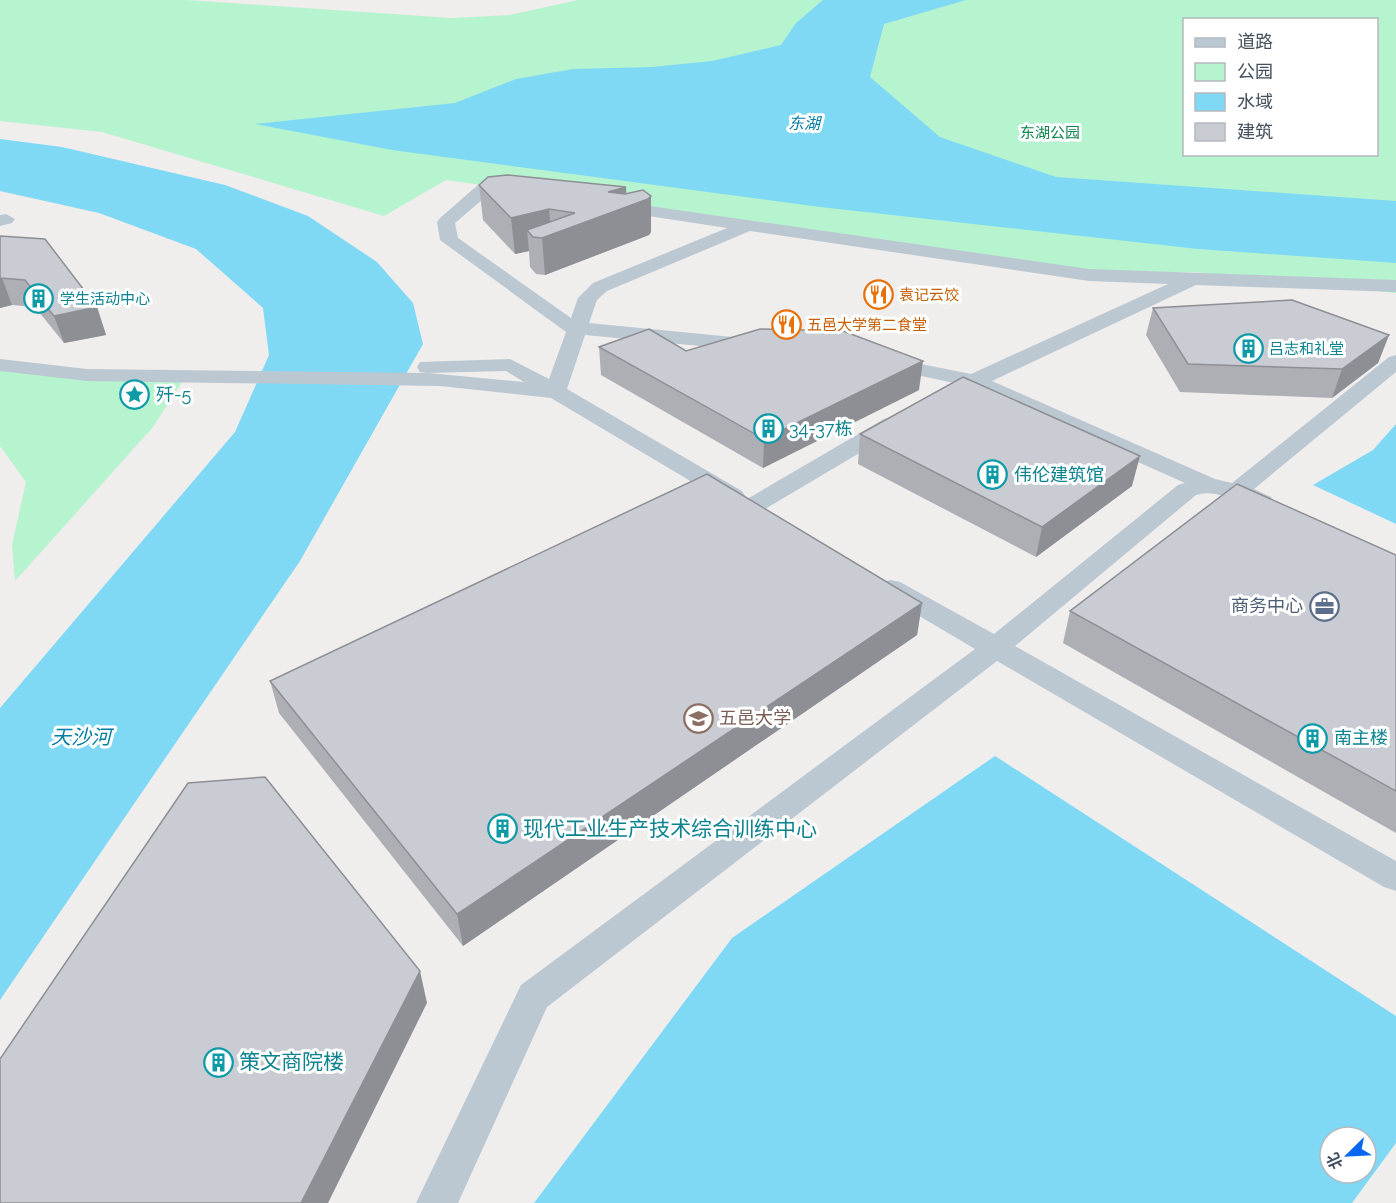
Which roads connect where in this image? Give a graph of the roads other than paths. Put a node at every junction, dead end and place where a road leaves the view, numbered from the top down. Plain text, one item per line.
1 (530, 194) edge
2 (599, 204) edge
3 (747, 225) junction
4 (1192, 280) junction
5 (1396, 286) edge
6 (578, 328) junction
7 (773, 347) edge
8 (1374, 351) edge
9 (864, 359) edge
10 (1396, 360) edge
11 (0, 365) edge
12 (974, 381) junction
13 (555, 392) junction
14 (943, 395) edge
15 (912, 412) edge
16 (1206, 484) junction
17 (1237, 491) junction
18 (750, 507) junction
19 (1290, 513) edge
20 (781, 524) edge
21 (873, 578) edge
22 (995, 648) junction
23 (1396, 877) edge
24 (437, 1203) edge

1 - 6 street
2 - 3 street
3 - 4 street
3 - 6 street
4 - 5 street
4 - 12 street
6 - 7 street
6 - 13 street
8 - 10 street
9 - 12 street
10 - 17 street
11 - 13 street
12 - 14 street
12 - 16 street
13 - 18 street
15 - 18 street
16 - 17 street
16 - 22 street
17 - 19 street
18 - 20 street
21 - 22 street
22 - 23 street
22 - 24 street

